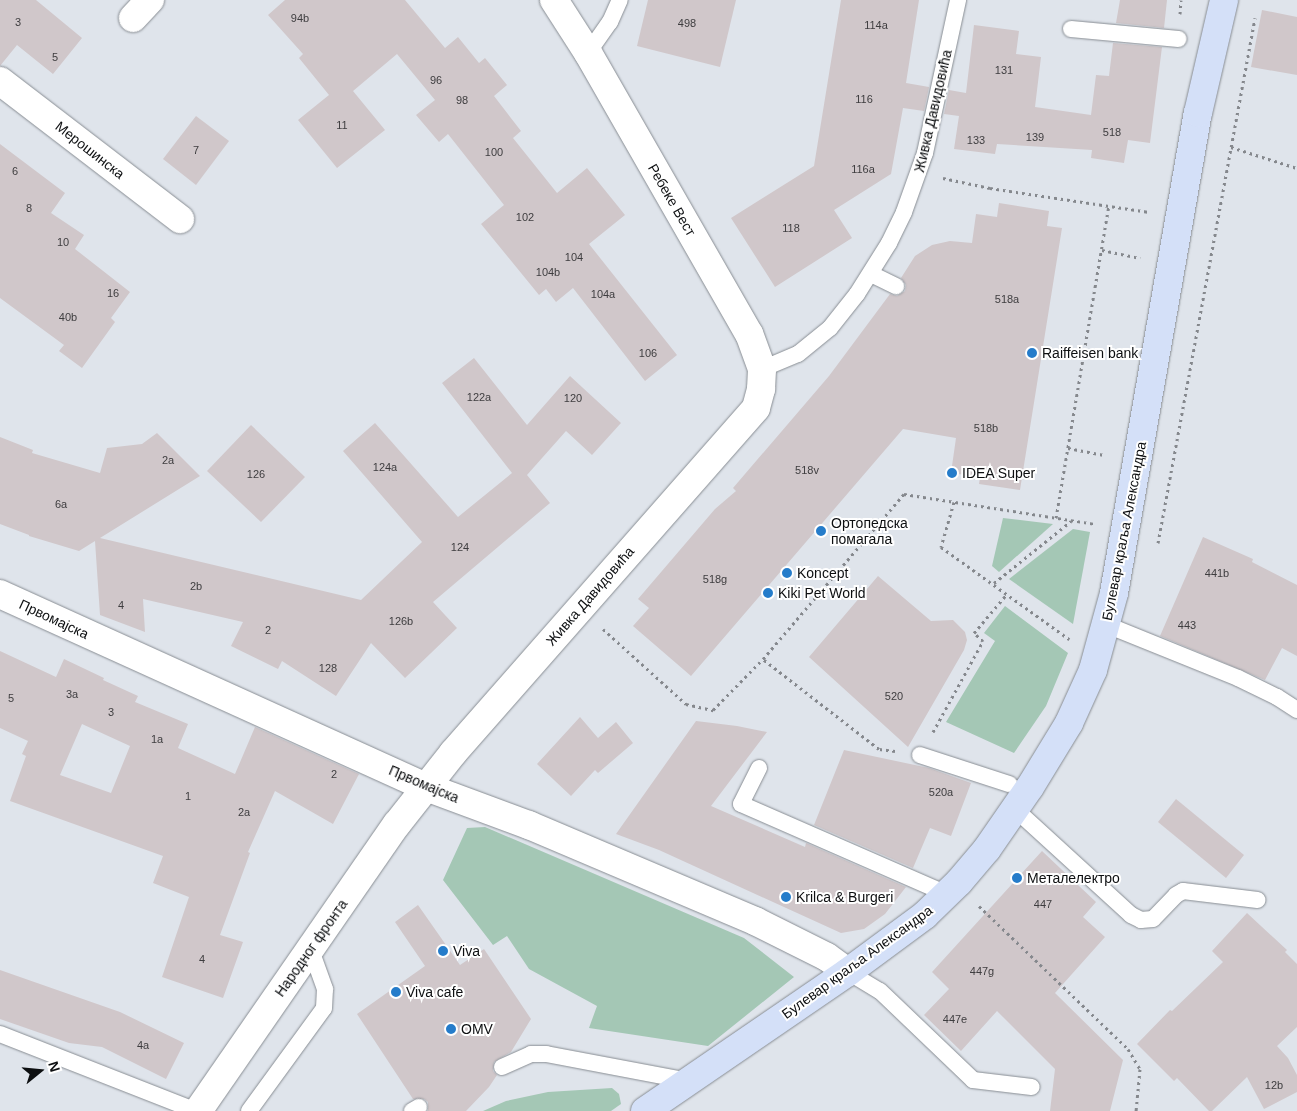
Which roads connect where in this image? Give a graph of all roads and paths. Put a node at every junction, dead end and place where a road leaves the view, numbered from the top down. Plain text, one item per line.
1 (554, 0) edge
2 (620, 0) edge
3 (958, 0) edge
4 (1181, 0) edge
5 (1205, 0) edge
6 (1224, 0) edge
7 (1257, 10) dead end
8 (1070, 29) dead end
9 (1179, 39) joint
10 (588, 53) junction
11 (0, 81) edge
12 (1198, 113) junction
13 (1231, 147) junction
14 (1297, 168) edge
15 (919, 173) junction
16 (1109, 205) junction
17 (1154, 213) dead end
18 (180, 219) dead end
19 (1102, 250) junction
20 (1146, 259) dead end
21 (871, 274) junction
22 (896, 286) dead end
23 (762, 369) junction
24 (756, 408) joint
25 (1068, 448) junction
26 (1110, 457) dead end
27 (954, 502) junction
28 (1056, 518) junction
29 (1072, 520) junction
30 (1098, 525) dead end
31 (1156, 553) dead end
32 (994, 584) junction
33 (0, 594) edge
34 (1007, 594) junction
35 (1107, 625) junction
36 (602, 628) dead end
37 (1070, 640) dead end
38 (763, 659) junction
39 (1297, 710) edge
40 (920, 755) junction
41 (759, 768) dead end
42 (426, 787) junction
43 (1012, 796) junction
44 (947, 894) junction
45 (1257, 900) dead end
46 (979, 906) dead end
47 (310, 947) junction
48 (848, 972) junction
49 (0, 1034) edge
50 (502, 1067) dead end
51 (689, 1081) junction
52 (1032, 1087) dead end
53 (197, 1111) edge
54 (249, 1111) edge
55 (645, 1111) edge
56 (1136, 1111) edge

1 - 10 street, Ребеке Вест
2 - 10 lane
3 - 15 lane, Живка Давидовића
4 - 9 path
5 - 12 main road, Булевар краља Александра
6 - 12 main road, Булевар краља Александра
7 - 13 path
8 - 9 lane
10 - 23 street, Ребеке Вест
11 - 18 street, Мерошинска
12 - 35 main road, Булевар краља Александра
13 - 14 path
13 - 31 path
15 - 16 path
15 - 21 lane, Живка Давидовића
16 - 17 path
16 - 19 path
19 - 20 path
19 - 25 path
21 - 22 lane
21 - 23 lane, Живка Давидовића
23 - 24 street, Ребеке Вест
24 - 42 street, Живка Давидовића
25 - 26 path
25 - 28 path
27 - 28 path
27 - 32 path
27 - 38 path
28 - 29 path
29 - 30 path
29 - 32 path
32 - 34 path
33 - 42 street, Првомајска
34 - 37 path
34 - 40 path
35 - 39 lane
35 - 43 main road, Булевар краља Александра
36 - 38 path
38 - 40 path
40 - 43 lane
41 - 44 lane
42 - 47 street, Народног фронта
42 - 48 street, Првомајска
43 - 44 main road, Булевар краља Александра
43 - 45 lane
44 - 48 main road, Булевар краља Александра
46 - 56 path
47 - 53 street, Народног фронта
47 - 54 lane
48 - 51 main road, Булевар краља Александра
48 - 52 lane
49 - 53 lane
50 - 51 lane
51 - 55 main road, Булевар краља Александра

